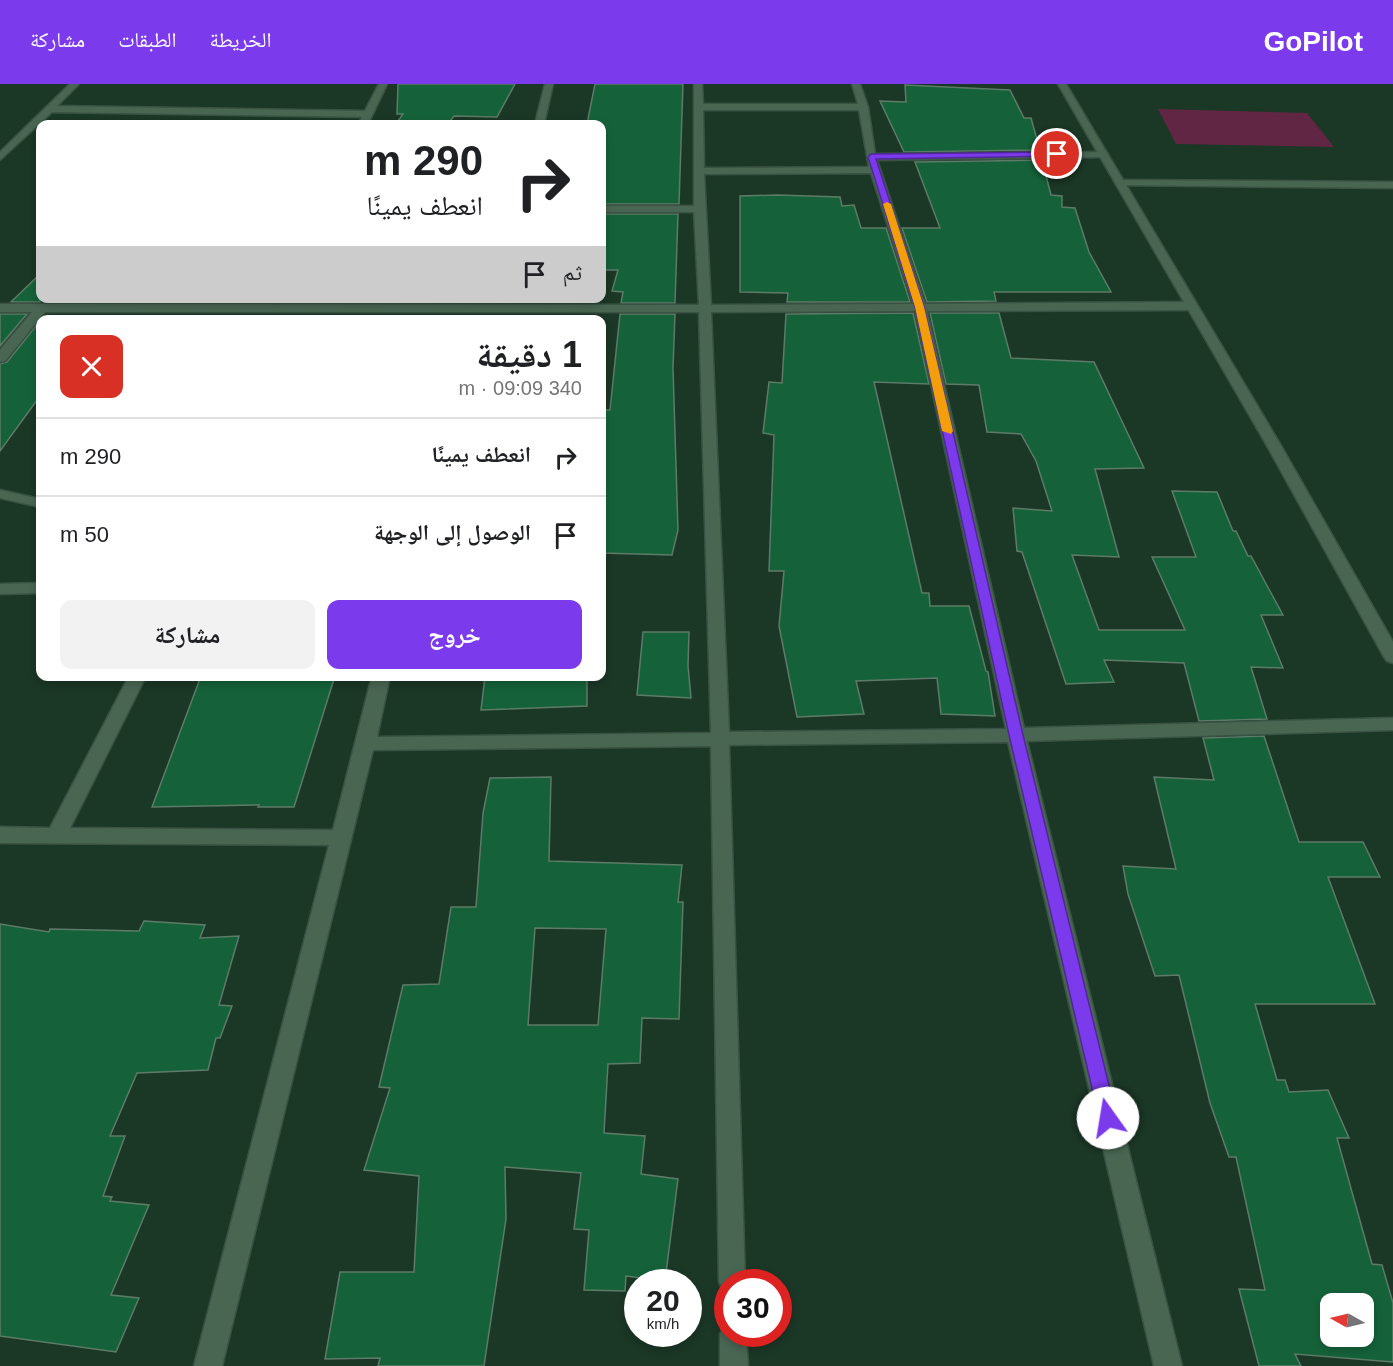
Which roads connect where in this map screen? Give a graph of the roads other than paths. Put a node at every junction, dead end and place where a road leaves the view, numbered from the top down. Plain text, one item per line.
1 (75, 84) edge
2 (383, 84) edge
3 (549, 84) edge
4 (698, 84) edge
5 (856, 84) edge
6 (1062, 84) edge
7 (698, 107) junction
8 (864, 107) junction
9 (51, 109) junction
10 (219, 112) junction
11 (368, 114) junction
12 (39, 120) edge
13 (213, 120) edge
14 (365, 120) edge
15 (541, 120) edge
16 (36, 123) edge
17 (0, 142) edge
18 (15, 142) junction
19 (1103, 154) junction
20 (0, 158) edge
21 (873, 164) junction
22 (698, 171) junction
23 (1120, 183) junction
24 (1393, 184) edge
25 (606, 208) edge
26 (699, 209) junction
27 (81, 303) edge
28 (281, 303) edge
29 (1191, 306) junction
30 (920, 307) junction
31 (0, 308) edge
32 (42, 308) junction
33 (705, 308) junction
34 (215, 314) edge
35 (36, 315) edge
36 (36, 315) edge
37 (476, 315) edge
38 (0, 358) edge
39 (0, 494) edge
40 (36, 502) edge
41 (36, 588) edge
42 (0, 589) edge
43 (1393, 657) edge
44 (135, 681) edge
45 (380, 681) edge
46 (1393, 724) edge
47 (1016, 735) junction
48 (720, 740) junction
49 (366, 744) junction
50 (0, 835) edge
51 (56, 836) junction
52 (340, 838) junction
53 (732, 1269) edge
54 (733, 1347) edge
55 (208, 1366) edge
56 (734, 1366) edge
57 (1168, 1366) edge

1 - 9 street
2 - 11 street
3 - 15 street
4 - 7 street
5 - 8 street
6 - 19 street
7 - 8 street
7 - 22 street
8 - 21 street
9 - 10 street
9 - 12 street
10 - 11 street
10 - 13 street
11 - 14 street
16 - 18 street
17 - 18 street
18 - 20 street
19 - 21 street
19 - 23 street
21 - 22 street
21 - 30 street
22 - 26 street
23 - 24 street
23 - 29 street
25 - 26 street
26 - 33 street
27 - 32 street
27 - 34 street
28 - 34 street
28 - 37 street
29 - 30 street
29 - 43 street
30 - 33 street
30 - 47 street
31 - 32 street
32 - 36 street
33 - 37 street
33 - 48 street
35 - 38 street
39 - 40 street
41 - 42 street
44 - 51 street
45 - 49 street
46 - 47 street
47 - 48 street
47 - 57 street
48 - 49 street
48 - 53 street
49 - 52 street
50 - 51 street
51 - 52 street
52 - 55 street
54 - 56 street

